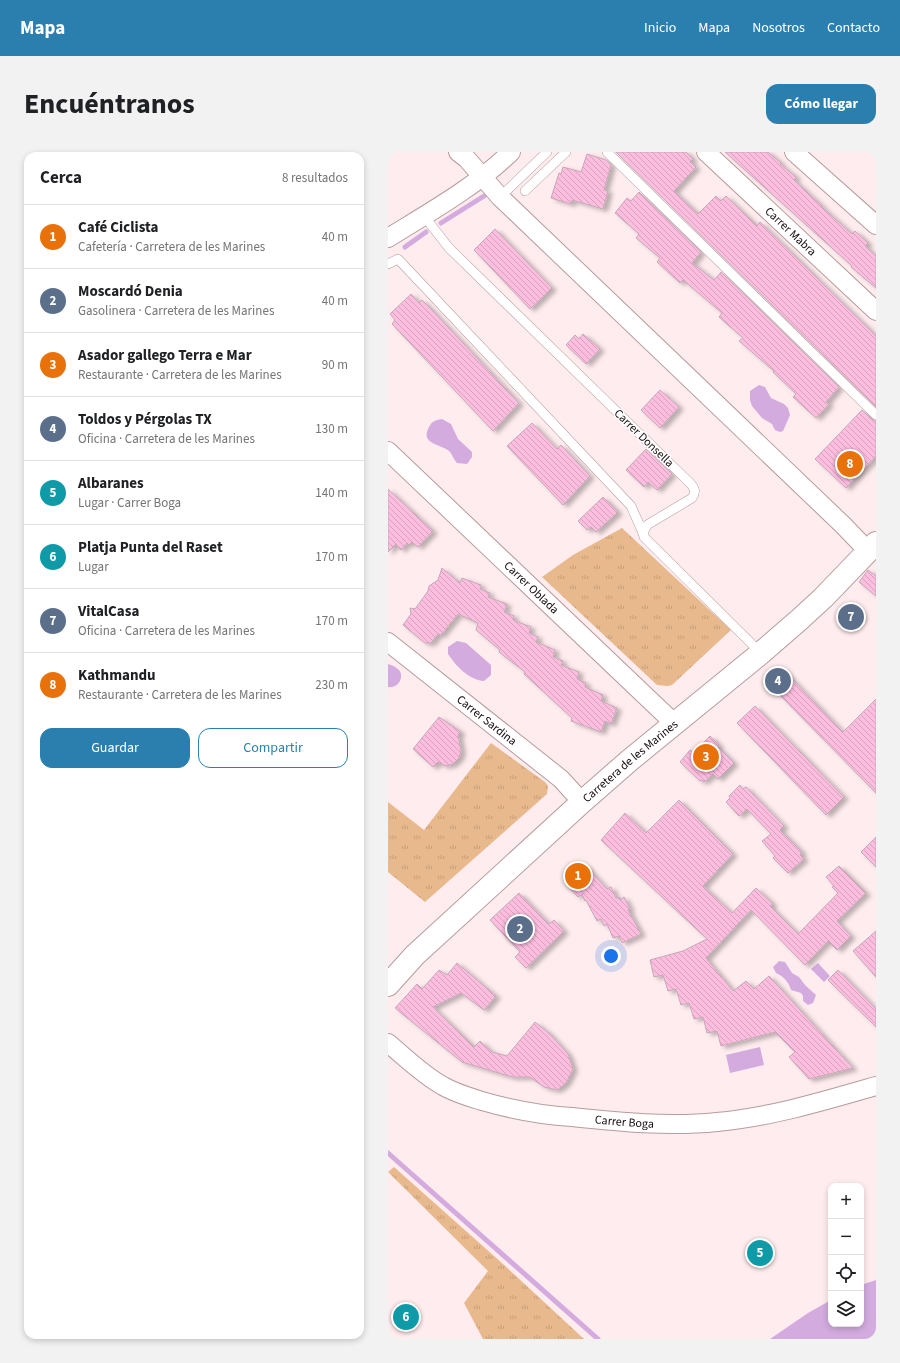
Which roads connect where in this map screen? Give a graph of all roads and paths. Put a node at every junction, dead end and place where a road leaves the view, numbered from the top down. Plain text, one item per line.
1 (458, 152) edge
2 (511, 152) edge
3 (547, 152) edge
4 (566, 152) edge
5 (607, 152) edge
6 (706, 152) edge
7 (794, 152) edge
8 (482, 176) junction
9 (525, 192) dead end
10 (500, 197) junction
11 (424, 216) junction
12 (876, 225) edge
13 (388, 238) edge
14 (388, 264) edge
15 (876, 311) edge
16 (876, 415) edge
17 (388, 451) edge
18 (643, 533) junction
19 (872, 547) edge
20 (388, 642) edge
21 (761, 653) junction
22 (675, 724) junction
23 (582, 802) junction
24 (388, 985) edge
25 (388, 1043) edge
26 (876, 1086) edge

1 - 8 street
2 - 8 street
3 - 10 lane
4 - 9 lane
5 - 16 lane
6 - 15 street, Carrer Mabra
7 - 12 street
8 - 10 street
8 - 11 street
10 - 19 street
11 - 13 street
11 - 18 lane, Carrer Donsella
14 - 18 lane
17 - 22 street, Carrer Oblada
18 - 21 lane
19 - 21 main road, Carretera de les Marines
20 - 23 street, Carrer Sardina
21 - 22 main road, Carretera de les Marines
22 - 23 main road, Carretera de les Marines
23 - 24 main road, Carretera de les Marines
25 - 26 street, Carrer Boga

